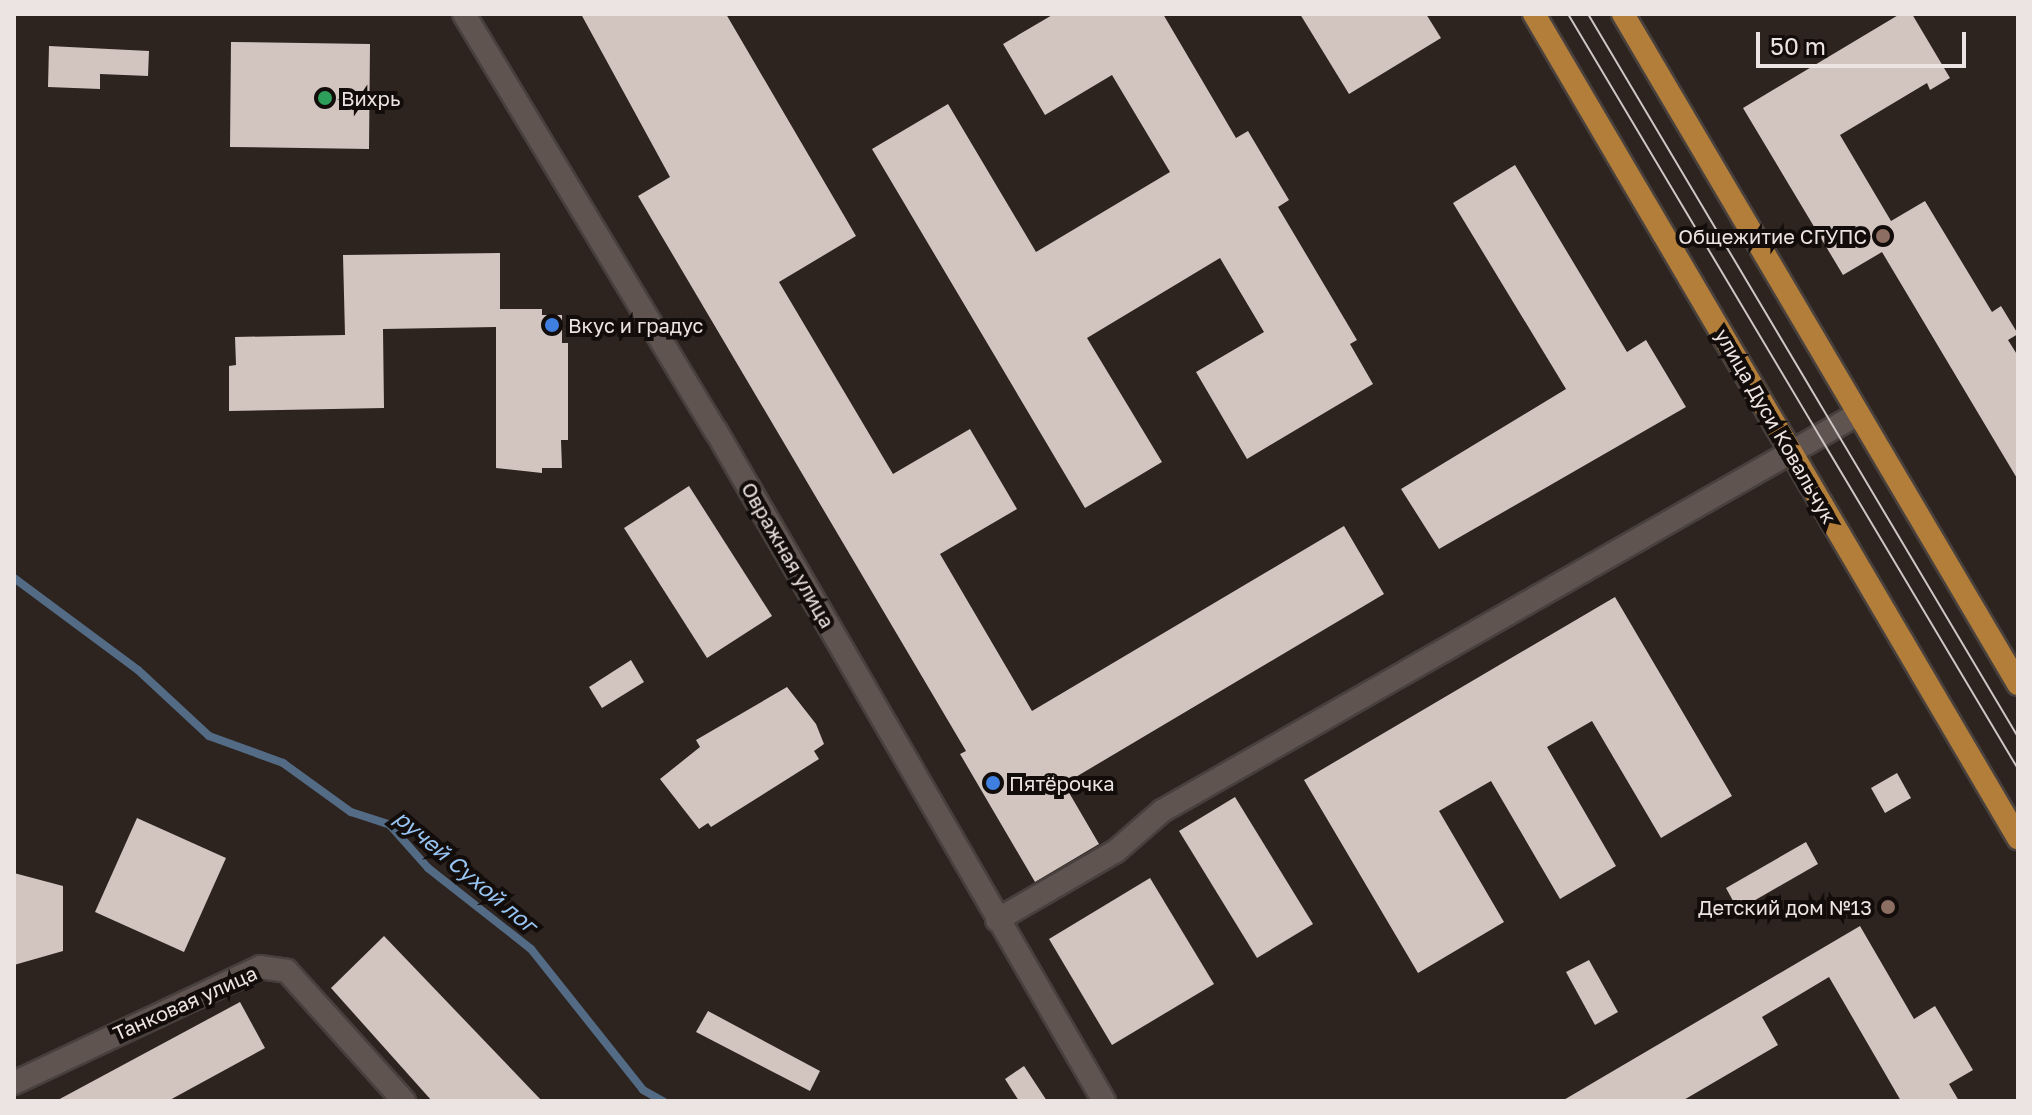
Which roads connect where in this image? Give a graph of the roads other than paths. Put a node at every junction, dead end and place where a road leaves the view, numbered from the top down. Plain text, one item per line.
1 (464, 14) edge
2 (1534, 14) edge
3 (1623, 14) edge
4 (1858, 414) junction
5 (1792, 453) junction
6 (2018, 684) edge
7 (2018, 838) edge
8 (997, 920) junction
9 (14, 1083) edge
10 (404, 1101) edge
11 (1104, 1101) edge

1 - 8 street, Овражная улица
2 - 5 main road, улица Дуси Ковальчук
3 - 4 main road
4 - 5 street
4 - 6 main road
5 - 7 main road, улица Дуси Ковальчук
5 - 8 street
8 - 11 street, Овражная улица
9 - 10 street, Танковая улица

